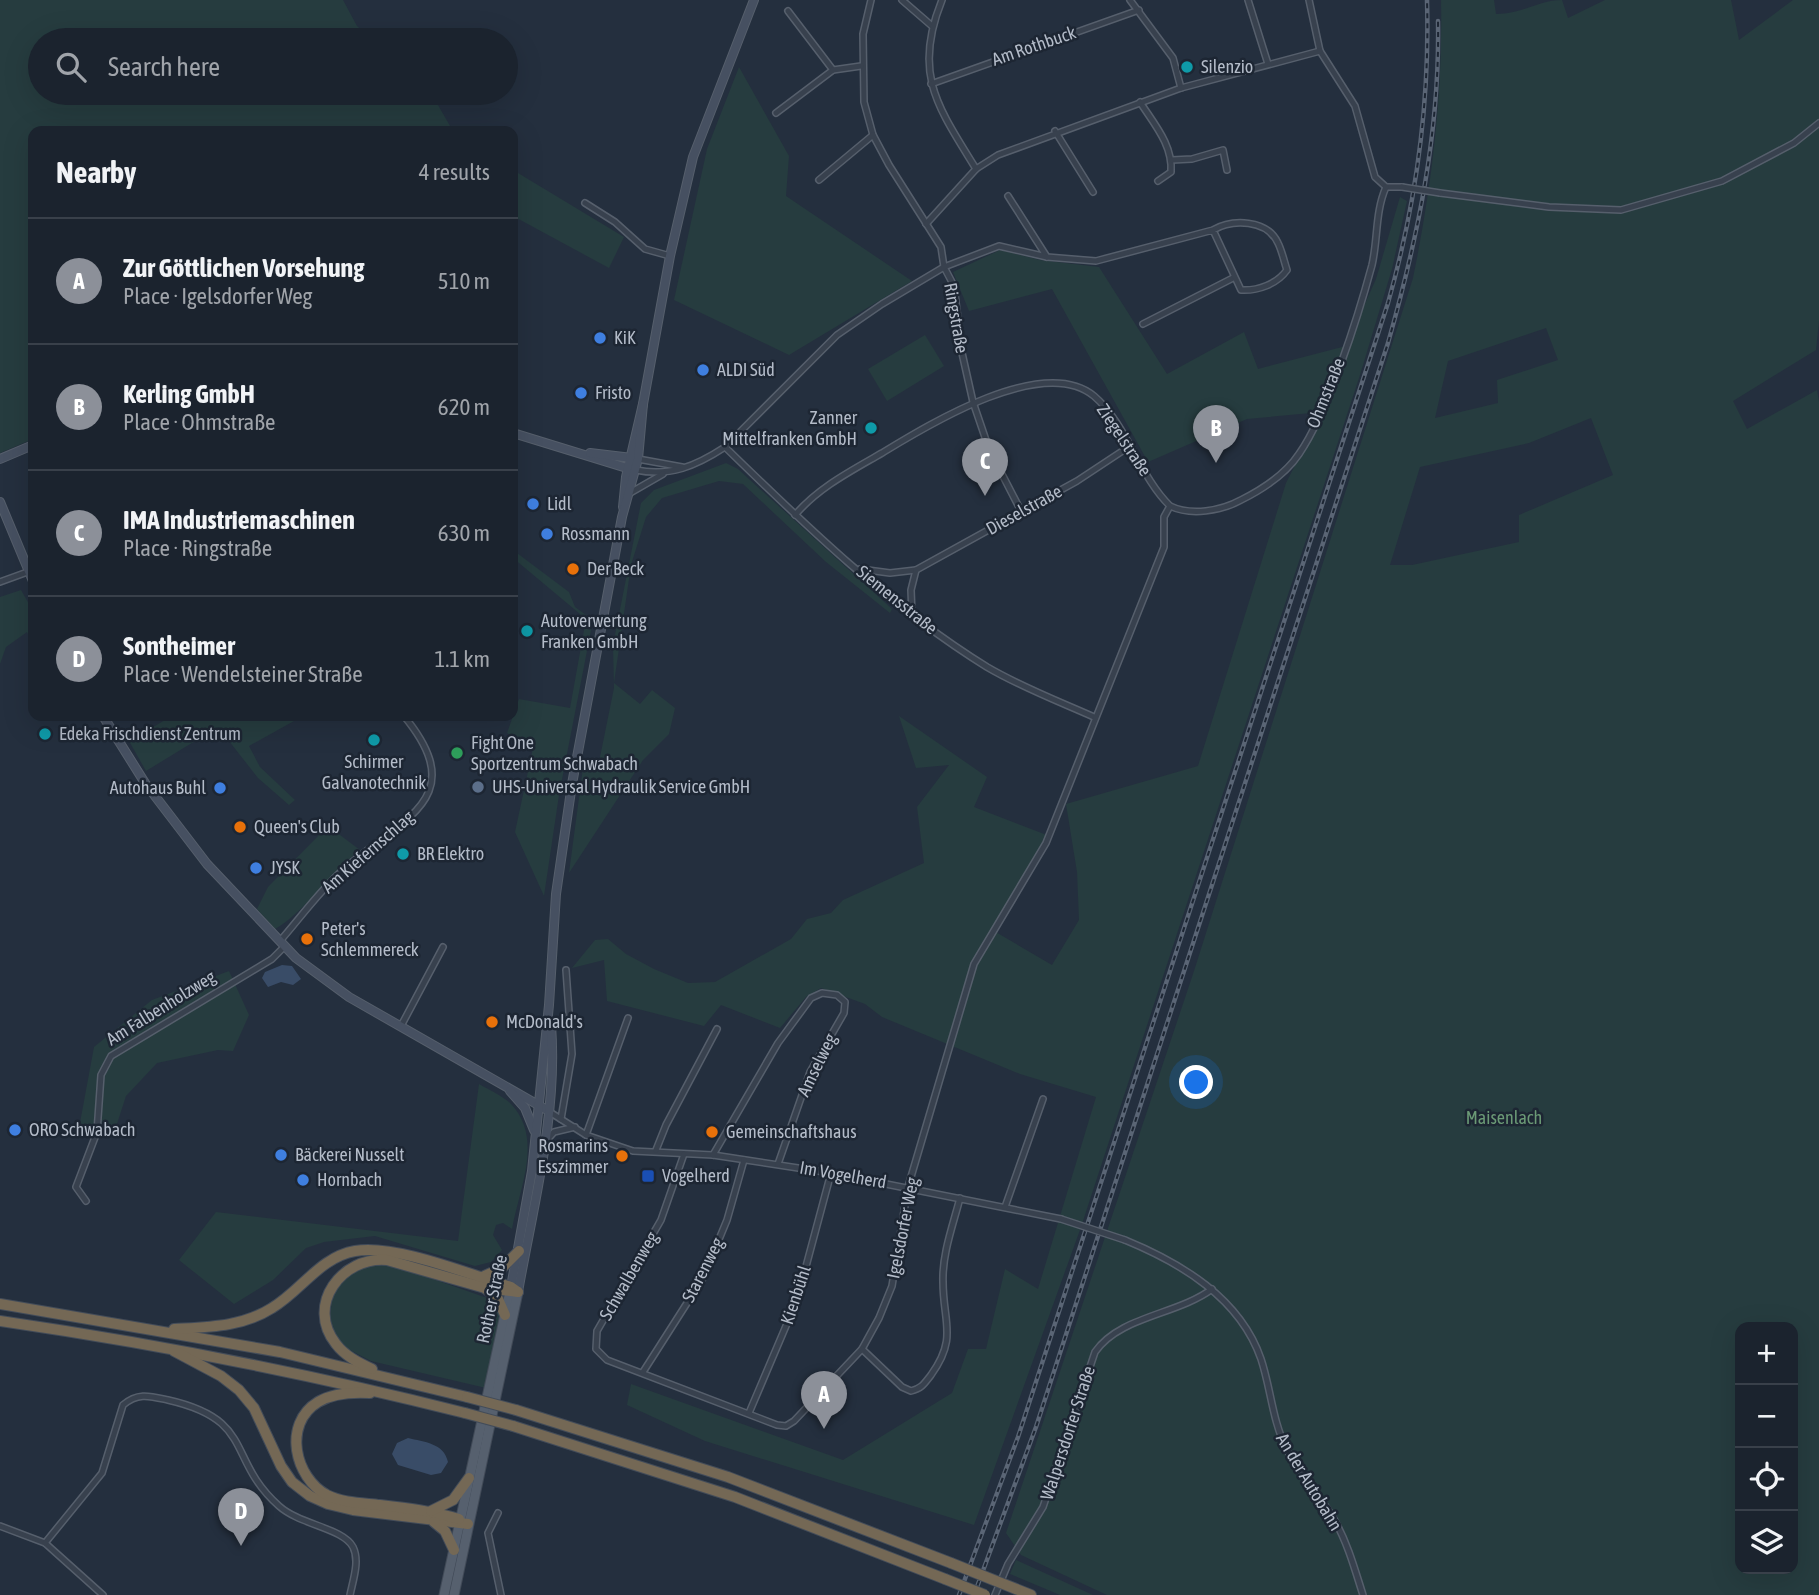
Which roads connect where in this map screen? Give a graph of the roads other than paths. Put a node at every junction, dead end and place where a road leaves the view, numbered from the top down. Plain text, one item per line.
1 (754, 0) edge
2 (871, 0) edge
3 (902, 0) edge
4 (942, 0) edge
5 (1130, 0) edge
6 (1248, 0) edge
7 (1310, 0) edge
8 (1139, 10) junction
9 (788, 11) dead end
10 (932, 26) junction
11 (1321, 51) junction
12 (1268, 64) junction
13 (861, 66) junction
14 (833, 70) junction
15 (931, 84) junction
16 (1181, 88) junction
17 (1140, 102) junction
18 (776, 113) dead end
19 (1819, 123) edge
20 (1055, 131) junction
21 (873, 135) junction
22 (1172, 160) junction
23 (976, 169) junction
24 (1227, 170) dead end
25 (819, 180) dead end
26 (1158, 181) dead end
27 (1386, 187) junction
28 (1093, 192) dead end
29 (1008, 196) dead end
30 (584, 203) dead end
31 (926, 224) junction
32 (1213, 230) junction
33 (670, 256) junction
34 (1047, 257) junction
35 (944, 267) junction
36 (1233, 278) junction
37 (1143, 324) dead end
38 (973, 402) junction
39 (518, 434) edge
40 (1130, 446) junction
41 (28, 447) edge
42 (725, 447) junction
43 (580, 453) junction
44 (0, 459) edge
45 (634, 459) junction
46 (685, 468) junction
47 (632, 469) junction
48 (663, 474) junction
49 (630, 493) junction
50 (1, 505) edge
51 (1170, 506) junction
52 (1021, 511) junction
53 (795, 515) junction
54 (622, 517) junction
55 (28, 564) edge
56 (858, 569) junction
57 (916, 570) junction
58 (28, 571) edge
59 (0, 582) edge
60 (912, 615) junction
61 (1094, 717) junction
62 (106, 721) edge
63 (410, 721) edge
64 (282, 944) junction
65 (443, 947) dead end
66 (566, 970) dead end
67 (549, 1005) junction
68 (628, 1018) dead end
69 (401, 1026) junction
70 (717, 1029) dead end
71 (498, 1081) junction
72 (1043, 1099) dead end
73 (538, 1103) junction
74 (547, 1110) junction
75 (561, 1119) junction
76 (575, 1127) junction
77 (586, 1135) junction
78 (535, 1136) junction
79 (544, 1143) junction
80 (656, 1150) junction
81 (684, 1154) junction
82 (713, 1155) junction
83 (744, 1160) junction
84 (778, 1164) junction
85 (831, 1173) junction
86 (908, 1187) junction
87 (960, 1198) junction
88 (86, 1201) dead end
89 (1005, 1207) junction
90 (519, 1251) junction
91 (479, 1278) junction
92 (485, 1288) junction
93 (1212, 1290) junction
94 (513, 1291) junction
95 (1220, 1295) joint
96 (0, 1304) edge
97 (505, 1315) junction
98 (0, 1321) edge
99 (158, 1330) junction
100 (161, 1345) junction
101 (862, 1349) junction
102 (643, 1372) junction
103 (392, 1378) junction
104 (394, 1395) junction
105 (749, 1413) junction
106 (469, 1478) junction
107 (498, 1513) dead end
108 (431, 1515) junction
109 (462, 1522) junction
110 (0, 1526) edge
111 (45, 1543) junction
112 (454, 1550) junction
113 (103, 1595) edge
114 (351, 1595) edge
115 (444, 1595) edge
116 (454, 1595) edge
117 (501, 1595) edge
118 (985, 1595) edge
119 (995, 1595) edge
120 (1031, 1595) edge
121 (1363, 1595) edge

1 - 33 main road
2 - 13 street, Ringstraße
3 - 10 street
4 - 10 street
5 - 8 street
6 - 12 street
7 - 11 street
8 - 15 street, Am Rothbuck
8 - 16 street
9 - 14 street
10 - 15 street
11 - 12 street
11 - 27 street
12 - 16 street
13 - 14 street
13 - 21 street, Ringstraße
14 - 18 street
15 - 23 street
16 - 17 street
17 - 20 street
17 - 22 street
19 - 27 street, bridge
20 - 23 street
20 - 28 street
21 - 25 street
21 - 31 street, Ringstraße
22 - 24 street
22 - 26 street
23 - 31 street
27 - 51 street, Ohmstraße
29 - 34 street
30 - 33 street
31 - 35 street, Ringstraße
32 - 34 street
32 - 36 street
32 - 36 street
33 - 45 main road
34 - 35 street
35 - 38 street, Ringstraße
35 - 42 street
36 - 37 street
38 - 40 street, Ziegelstraße
38 - 52 street, Ringstraße
38 - 53 street, Ziegelstraße
39 - 43 main road
40 - 51 street, Ziegelstraße
40 - 52 street, Dieselstraße
41 - 44 main road
42 - 46 street
42 - 53 street, Siemensstraße
43 - 45 main road
43 - 47 main road
45 - 46 street
45 - 47 main road
46 - 48 street
47 - 48 street
47 - 49 main road, Rother Straße
47 - 54 main road, Rother Straße
48 - 49 street
49 - 54 main road, Rother Straße
50 - 55 main road
51 - 61 street
52 - 57 street, Dieselstraße
53 - 56 street, Siemensstraße
54 - 67 main road, Rother Straße
56 - 57 street, Dieselstraße
56 - 60 street, Siemensstraße
57 - 60 street
58 - 59 street
60 - 61 street, Siemensstraße
61 - 86 street, Igelsdorfer Weg
62 - 64 main road
63 - 64 street, Am Kiefernschlag
64 - 69 main road
64 - 88 street, Am Falbenholzweg
65 - 69 street
66 - 75 street
67 - 73 main road, Rother Straße
67 - 74 main road, Rother Straße
68 - 77 street
69 - 71 main road
70 - 80 street
71 - 73 main road
71 - 78 main road
72 - 89 street
73 - 74 main road
73 - 78 main road, Rother Straße
74 - 75 street, Im Vogelherd
74 - 79 main road, Rother Straße
75 - 76 street, Im Vogelherd
76 - 77 street, Im Vogelherd
76 - 79 street
77 - 80 street, Im Vogelherd
78 - 90 main road, Rother Straße
79 - 94 main road, Rother Straße
80 - 81 street, Im Vogelherd
81 - 82 street, Im Vogelherd
81 - 102 street, Schwalbenweg
82 - 83 street, Im Vogelherd
82 - 84 street, Amselweg
83 - 84 street, Im Vogelherd
83 - 102 street, Starenweg
84 - 85 street, Im Vogelherd
85 - 86 street, Im Vogelherd
85 - 105 street, Kienbühl
86 - 87 street, Im Vogelherd
86 - 101 street, Igelsdorfer Weg
87 - 89 street, Im Vogelherd
87 - 101 street
89 - 93 street, Im Vogelherd, bridge
90 - 91 highway
90 - 94 main road, Rother Straße
91 - 94 highway
91 - 99 highway
92 - 94 highway
92 - 97 highway
92 - 103 highway
93 - 95 street, Im Vogelherd
93 - 119 street, Walpersdorfer Straße
94 - 97 main road, Rother Straße
94 - 109 main road, Rother Straße
95 - 121 street, An der Autobahn
96 - 99 highway
97 - 106 main road, Rother Straße
98 - 100 highway
99 - 103 highway
100 - 104 highway
100 - 108 highway
101 - 105 street, Igelsdorfer Weg
102 - 105 street, Igelsdorfer Weg
103 - 120 highway, bridge
104 - 108 highway
104 - 118 highway, bridge
106 - 108 highway
106 - 109 main road, Rother Straße
107 - 117 street
108 - 109 highway
108 - 112 highway
109 - 112 main road, Rother Straße
109 - 116 main road, Rother Straße
110 - 111 street
111 - 113 street
111 - 114 street
112 - 115 main road, Rother Straße

